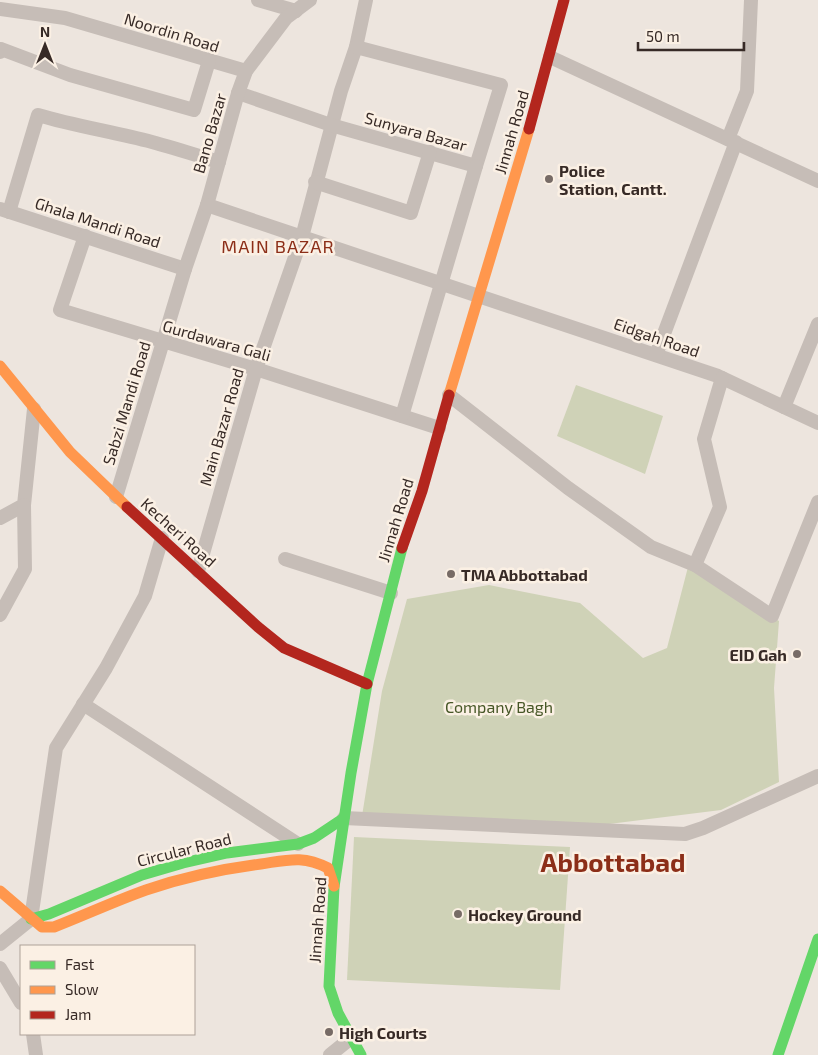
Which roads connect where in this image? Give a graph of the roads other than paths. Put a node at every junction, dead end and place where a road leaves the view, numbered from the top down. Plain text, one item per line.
1 (258, 0) edge
2 (310, 0) edge
3 (366, 0) edge
4 (564, 0) edge
5 (751, 0) edge
6 (0, 10) edge
7 (296, 11) junction
8 (356, 48) junction
9 (0, 52) edge
10 (550, 57) junction
11 (209, 61) junction
12 (246, 71) junction
13 (238, 94) junction
14 (331, 124) junction
15 (732, 141) junction
16 (430, 152) junction
17 (219, 162) junction
18 (476, 166) junction
19 (818, 181) edge
20 (316, 182) junction
21 (207, 205) junction
22 (5, 210) edge
23 (85, 236) junction
24 (302, 238) junction
25 (185, 269) junction
26 (441, 285) junction
27 (480, 296) junction
28 (818, 324) edge
29 (163, 342) junction
30 (656, 355) junction
31 (0, 366) edge
32 (256, 369) junction
33 (722, 378) junction
34 (449, 395) junction
35 (784, 407) junction
36 (34, 409) junction
37 (402, 416) junction
38 (818, 423) edge
39 (439, 428) junction
40 (116, 497) junction
41 (818, 502) edge
42 (24, 505) junction
43 (0, 518) edge
44 (162, 538) junction
45 (285, 559) dead end
46 (695, 565) junction
47 (198, 571) junction
48 (390, 593) junction
49 (0, 615) edge
50 (367, 684) junction
51 (83, 704) junction
52 (818, 776) edge
53 (344, 818) junction
54 (298, 844) junction
55 (312, 848) dead end
56 (327, 854) dead end
57 (338, 863) junction
58 (334, 887) junction
59 (0, 891) edge
60 (31, 919) junction
61 (818, 940) edge
62 (0, 944) edge
63 (0, 968) edge
64 (20, 1002) edge
65 (32, 1035) edge
66 (351, 1038) junction
67 (36, 1055) edge
68 (330, 1055) edge
69 (361, 1055) edge
70 (778, 1055) edge

1 - 7 street
2 - 7 street, Bano Bazar
3 - 8 street, Main Bazar Road
4 - 10 main road, Jinnah Road
5 - 15 street
6 - 11 street, Noordin Road
7 - 12 street, Bano Bazar
8 - 14 street, Main Bazar Road
8 - 18 street, Sunyara Bazar
9 - 11 street
10 - 15 street
10 - 27 main road, Jinnah Road
11 - 12 street, Noordin Road
12 - 13 street, Bano Bazar
13 - 14 street, Sunyara Bazar
13 - 17 street, Bano Bazar
14 - 16 street, Sunyara Bazar
14 - 20 street, Main Bazar Road
15 - 19 street
15 - 30 street
16 - 18 street, Sunyara Bazar
16 - 20 street
17 - 21 street, Bano Bazar
17 - 22 street
18 - 26 street
20 - 24 street, Main Bazar Road
21 - 24 street
21 - 25 street, Sabzi Mandi Road
22 - 23 street, Ghala Mandi Road
23 - 25 street, Ghala Mandi Road
23 - 29 street, Gurdawara Gali
24 - 26 street
24 - 32 street, Main Bazar Road
25 - 29 street, Sabzi Mandi Road
26 - 27 street
26 - 37 street
27 - 30 street, Eidgah Road
27 - 34 main road, Jinnah Road
28 - 35 street
29 - 32 street, Gurdawara Gali
29 - 40 street, Sabzi Mandi Road
30 - 33 street, Eidgah Road
31 - 36 main road, Kecheri Road
32 - 37 street, Gurdawara Gali
32 - 47 street, Main Bazar Road
33 - 35 street, Eidgah Road
33 - 46 street
34 - 39 main road, Jinnah Road
34 - 46 street
35 - 38 street, Eidgah Road
36 - 40 main road, Kecheri Road
36 - 42 street
37 - 39 street, Gurdawara Gali
39 - 48 main road, Jinnah Road
40 - 44 main road, Kecheri Road
41 - 46 street
42 - 43 street
42 - 49 street
44 - 47 main road, Kecheri Road
44 - 51 street
45 - 48 street
47 - 50 main road, Kecheri Road
48 - 50 main road, Jinnah Road
50 - 53 main road, Jinnah Road
51 - 54 street
51 - 60 street
52 - 53 street
53 - 54 main road, Circular Road
53 - 57 main road, Jinnah Road
54 - 55 main road
54 - 60 main road, Circular Road
56 - 57 main road
57 - 58 main road, Jinnah Road
58 - 60 main road, Circular Road
58 - 66 main road, Jinnah Road
59 - 60 main road, Circular Road
60 - 62 street
61 - 70 main road
63 - 64 street
65 - 67 street
66 - 68 street
66 - 69 main road, Jinnah Road

